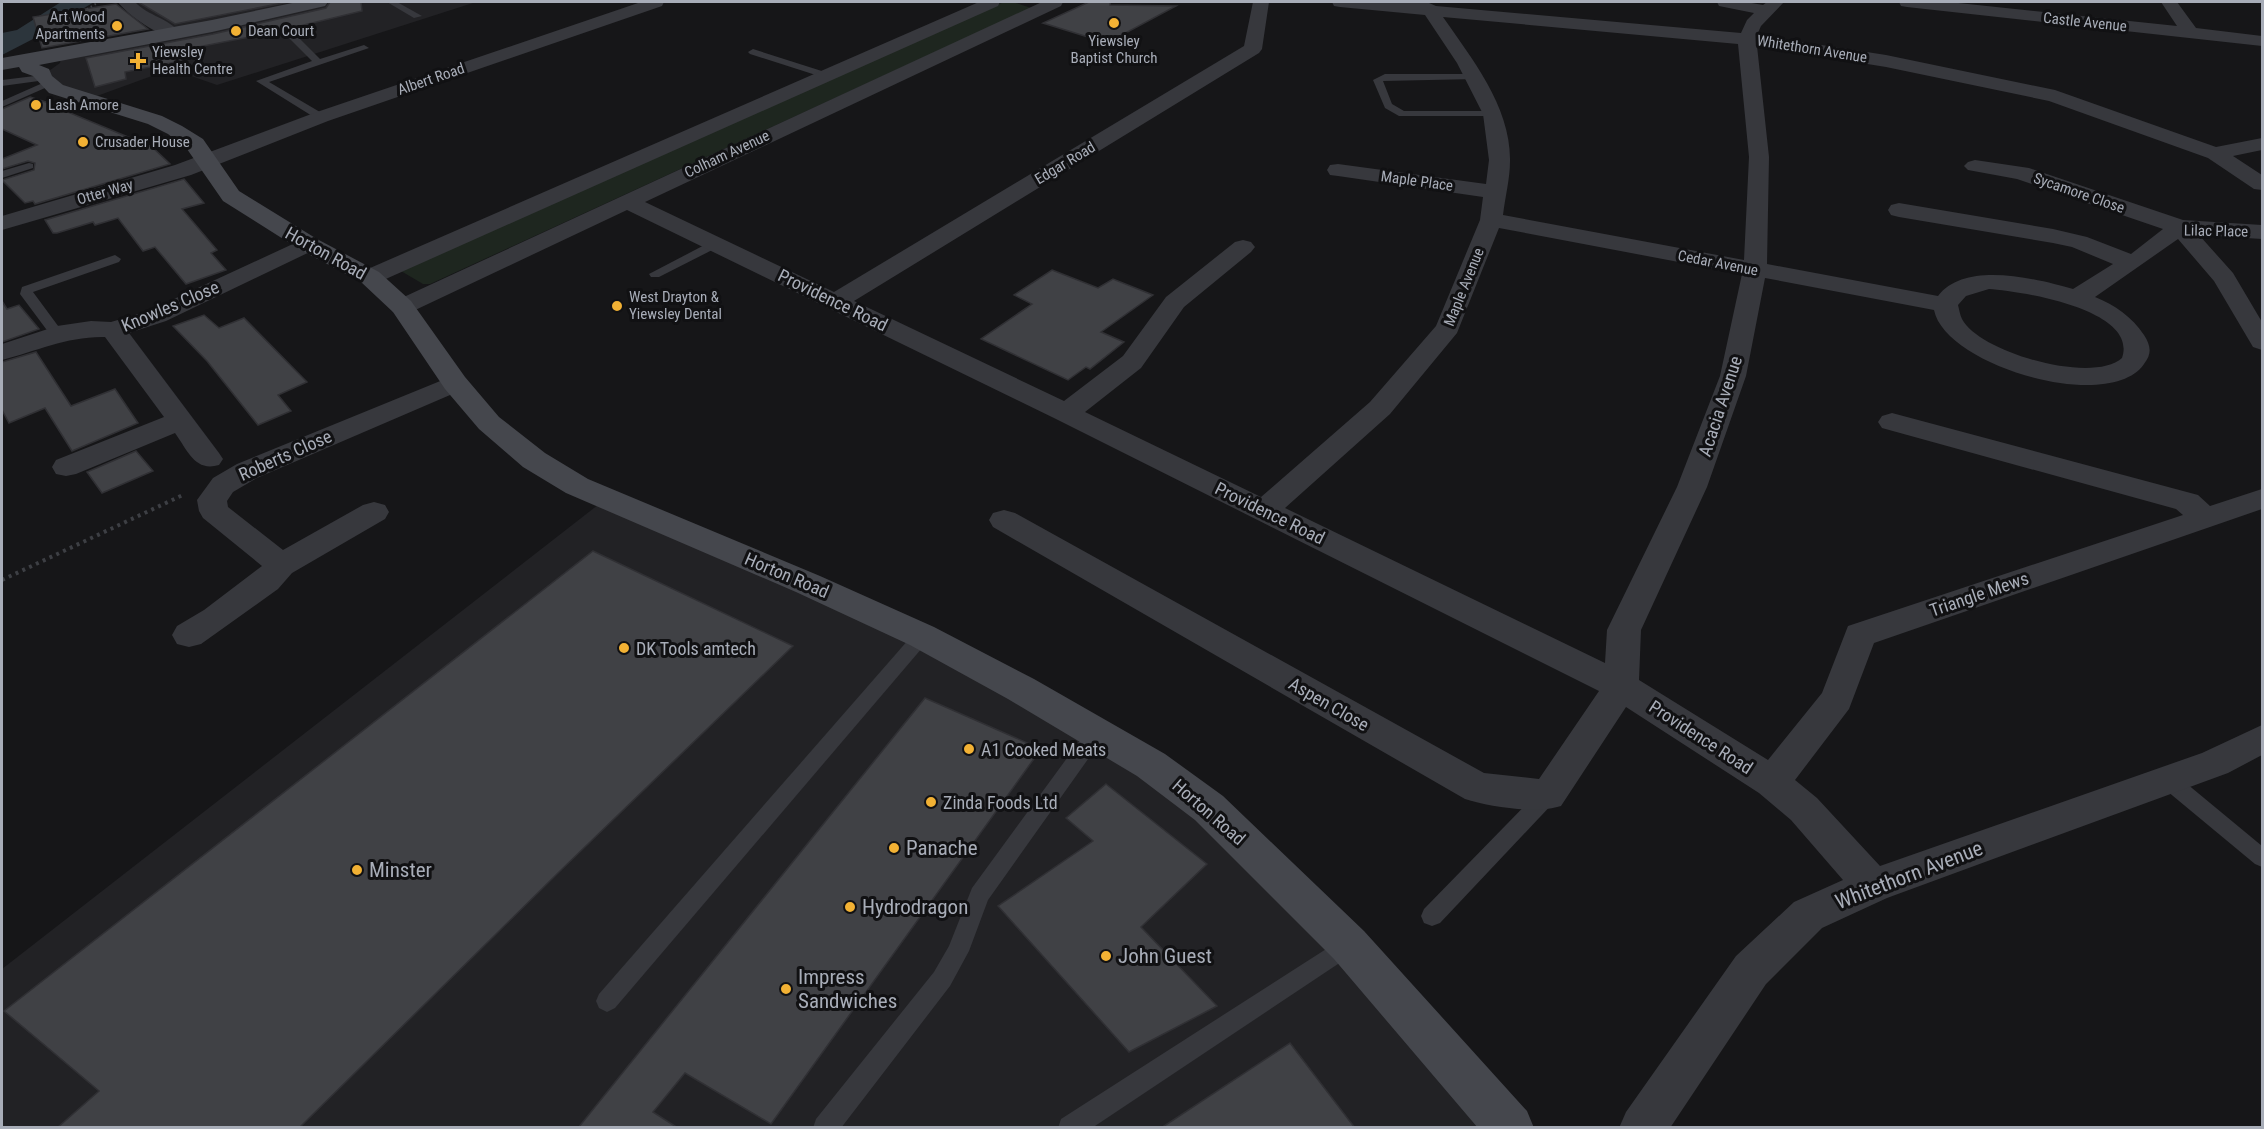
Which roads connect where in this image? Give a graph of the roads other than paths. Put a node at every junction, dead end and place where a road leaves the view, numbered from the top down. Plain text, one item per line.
1 (126, 2) edge
2 (319, 2) edge
3 (392, 2) edge
4 (656, 2) edge
5 (992, 2) edge
6 (1052, 2) edge
7 (1262, 2) edge
8 (1340, 2) edge
9 (1725, 2) edge
10 (1907, 2) edge
11 (2169, 2) edge
12 (1771, 6) edge
13 (1429, 8) junction
14 (2033, 9) edge
15 (417, 16) dead end
16 (172, 33) junction
17 (289, 33) dead end
18 (2191, 34) junction
19 (1747, 39) junction
20 (2262, 41) edge
21 (364, 48) dead end
22 (753, 52) dead end
23 (318, 63) junction
24 (29, 70) edge
25 (825, 75) junction
26 (1473, 77) junction
27 (2, 83) edge
28 (2, 104) edge
29 (1493, 114) junction
30 (321, 117) junction
31 (2262, 144) edge
32 (2215, 153) junction
33 (208, 161) junction
34 (29, 166) dead end
35 (1975, 166) dead end
36 (1338, 170) dead end
37 (2, 175) edge
38 (2262, 184) edge
39 (1496, 192) junction
40 (626, 201) junction
41 (1899, 210) dead end
42 (1491, 220) junction
43 (2, 223) edge
44 (2180, 227) junction
45 (2262, 232) edge
46 (716, 243) junction
47 (308, 244) junction
48 (1243, 247) dead end
49 (115, 259) dead end
50 (2136, 259) junction
51 (1755, 270) junction
52 (655, 274) dead end
53 (370, 277) junction
54 (2076, 298) junction
55 (835, 302) junction
56 (1946, 306) junction
57 (402, 307) junction
58 (113, 330) junction
59 (57, 334) junction
60 (2262, 342) edge
61 (2, 352) edge
62 (454, 383) junction
63 (1066, 413) junction
64 (180, 421) junction
65 (1892, 422) dead end
66 (209, 459) dead end
67 (66, 466) dead end
68 (2262, 499) edge
69 (1265, 510) junction
70 (374, 512) dead end
71 (2205, 518) junction
72 (1004, 520) dead end
73 (281, 565) junction
74 (189, 634) dead end
75 (922, 636) junction
76 (1621, 686) junction
77 (1096, 733) junction
78 (2262, 739) edge
79 (2168, 780) junction
80 (1772, 782) junction
81 (1548, 795) junction
82 (2262, 858) edge
83 (1873, 886) junction
84 (1432, 916) dead end
85 (1349, 945) junction
86 (607, 1000) dead end
87 (825, 1128) edge
88 (1070, 1128) edge
89 (1510, 1128) edge
90 (1642, 1128) edge

1 - 16 street
2 - 16 street
3 - 15 lane
4 - 30 street, Albert Road
5 - 25 street, Colham Avenue
6 - 40 street, Colham Avenue
7 - 55 street, Edgar Road
8 - 13 street, Whitethorn Avenue
9 - 12 street
10 - 14 street, Castle Avenue
11 - 18 street
12 - 19 street
13 - 19 street, Whitethorn Avenue
13 - 26 street, Maple Avenue
14 - 18 street, Castle Avenue
16 - 24 street
17 - 23 lane
18 - 20 street, Castle Avenue
19 - 32 street, Whitethorn Avenue
19 - 51 street, Acacia Avenue
21 - 23 lane
22 - 25 lane
23 - 30 lane
24 - 27 lane
24 - 28 lane
24 - 33 street, Horton Road
25 - 53 street, Colham Avenue
26 - 29 street, Maple Avenue
26 - 29 lane
29 - 39 street, Maple Avenue
30 - 33 street, Albert Road
31 - 32 street
32 - 38 street, Whitethorn Avenue
33 - 43 street, Otter Way
33 - 47 street, Horton Road
34 - 37 lane
35 - 44 street, Sycamore Close
36 - 39 street, Maple Place
39 - 42 street, Maple Avenue
40 - 46 street, Providence Road
40 - 57 street, Colham Avenue
41 - 50 street
42 - 51 street, Cedar Avenue
42 - 69 street, Maple Avenue
44 - 45 street, Lilac Place
44 - 50 street, Lilac Place
44 - 60 street
46 - 52 lane
46 - 55 street, Providence Road
47 - 53 street, Horton Road
47 - 58 street, Knowles Close
48 - 63 street
49 - 59 lane
50 - 54 street, Lilac Place
51 - 56 street, Cedar Avenue
51 - 76 street, Acacia Avenue
53 - 57 street, Horton Road
54 - 56 street
54 - 56 street
55 - 63 street, Providence Road
57 - 62 street, Horton Road
58 - 59 street
58 - 64 street, Knowles Close
59 - 61 street
62 - 73 street, Roberts Close
62 - 75 street, Horton Road
63 - 69 street, Providence Road
64 - 66 street, Knowles Close
64 - 67 street
65 - 71 street
68 - 71 street, Triangle Mews
69 - 76 street, Providence Road
70 - 73 street
71 - 80 street, Triangle Mews
72 - 81 street, Aspen Close
73 - 74 street
75 - 77 street, Horton Road
75 - 86 lane
76 - 80 street, Providence Road
76 - 81 street
77 - 85 street, Horton Road
77 - 87 lane
78 - 79 street, Whitethorn Avenue
79 - 82 lane
79 - 83 street, Whitethorn Avenue
80 - 83 street, Providence Road
81 - 84 lane
83 - 90 street, Whitethorn Avenue
85 - 88 lane
85 - 89 street, Horton Road

